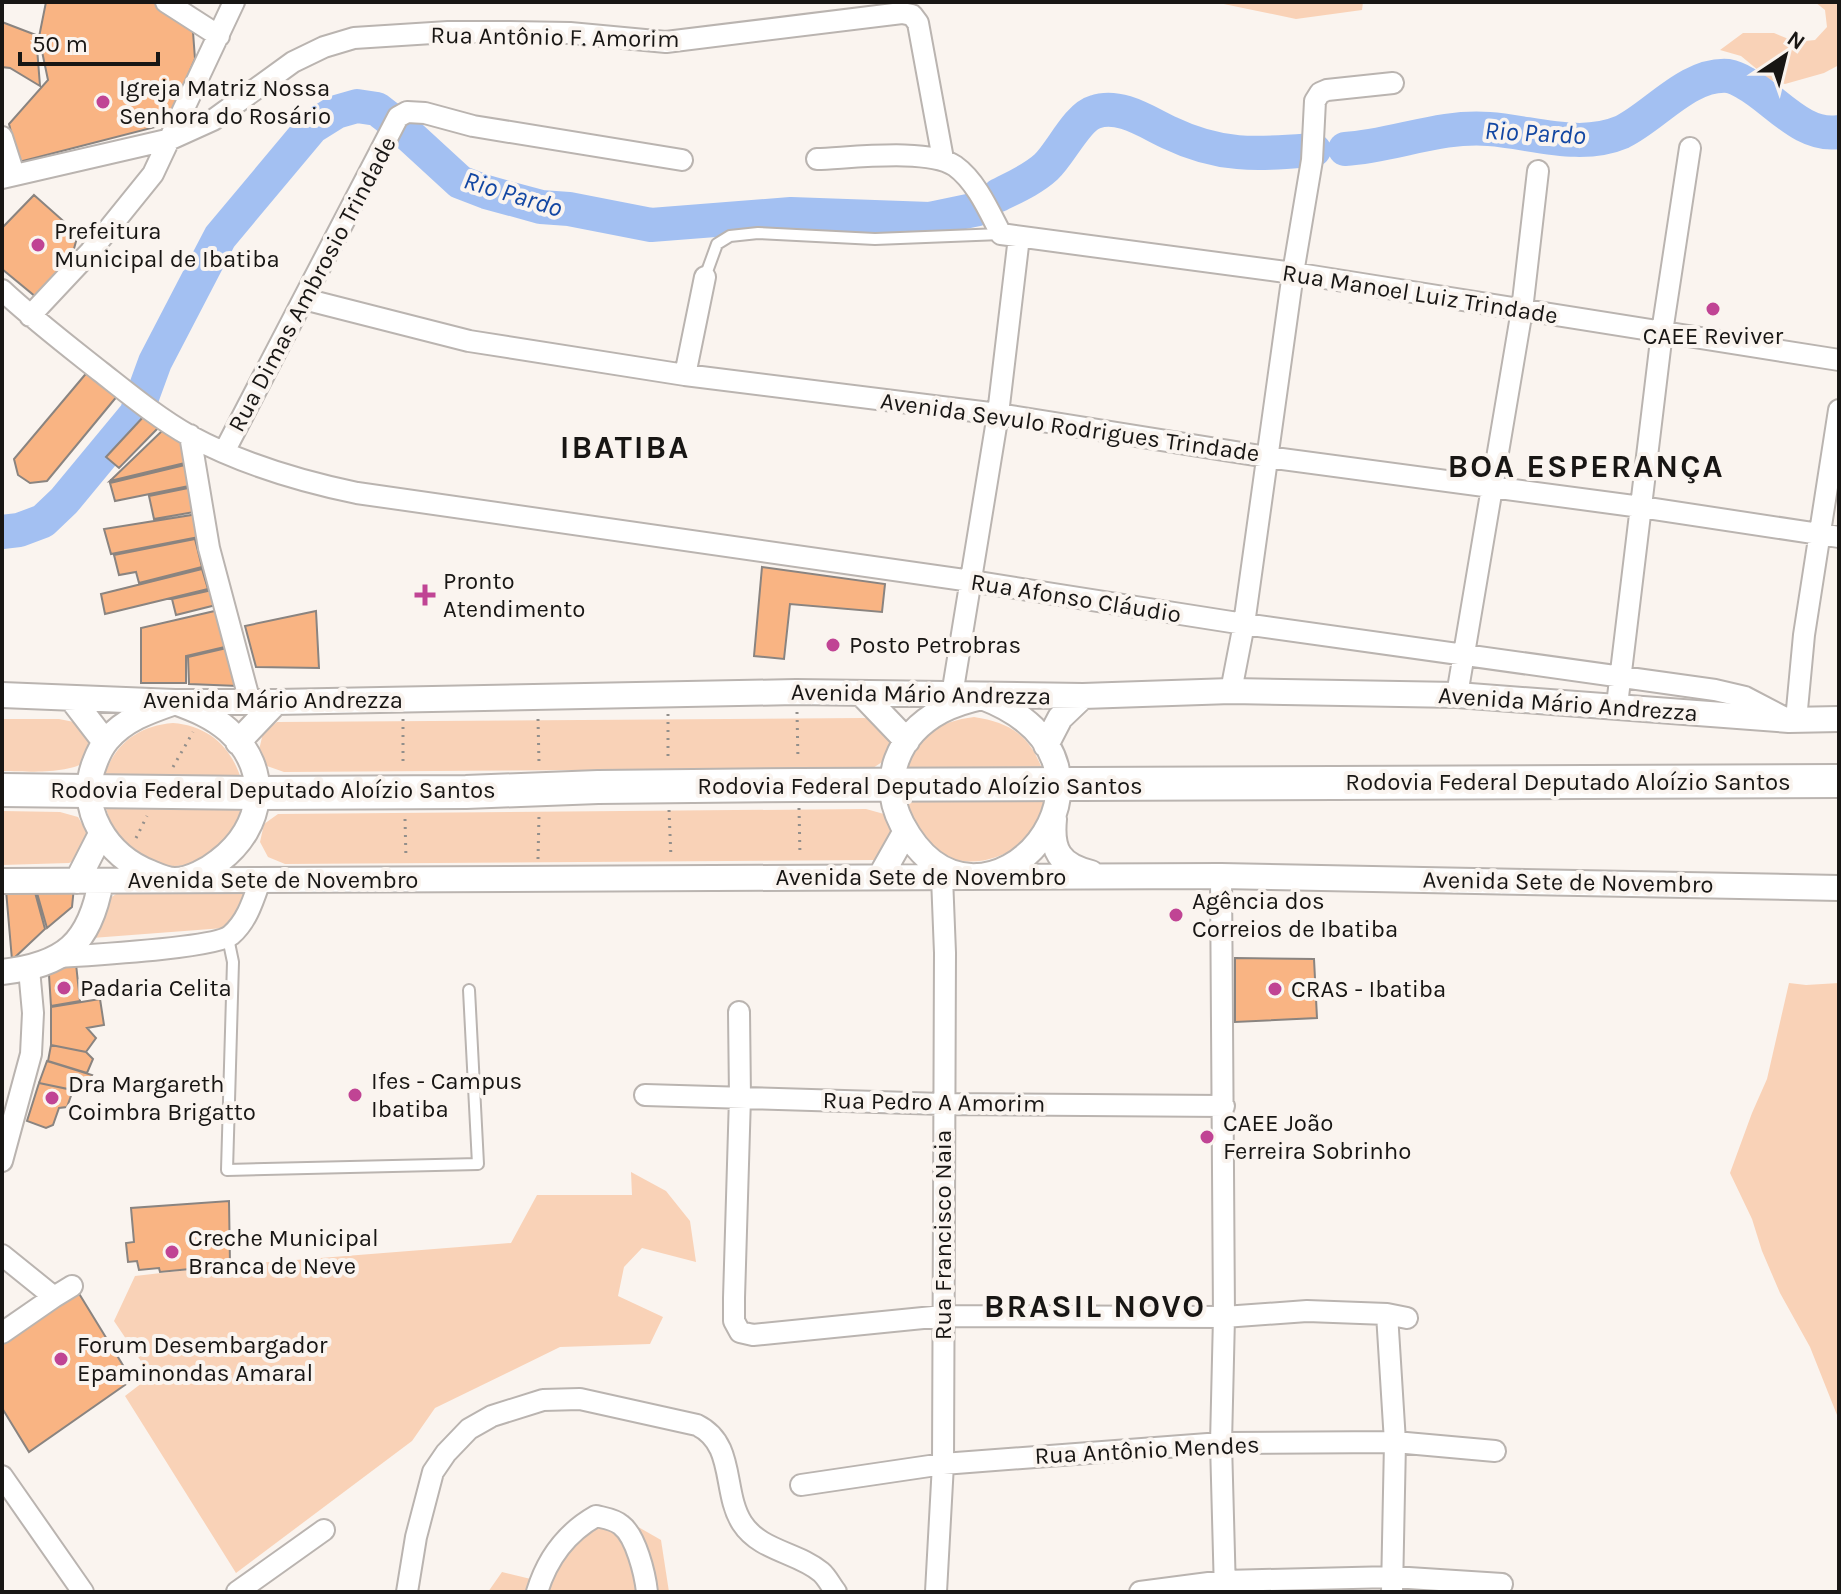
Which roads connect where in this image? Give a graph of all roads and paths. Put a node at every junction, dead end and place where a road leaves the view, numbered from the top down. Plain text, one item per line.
1 (166, 2) edge
2 (234, 2) edge
3 (219, 36) junction
4 (1393, 83) dead end
5 (2, 137) edge
6 (171, 139) junction
7 (1690, 148) dead end
8 (817, 159) dead end
9 (943, 159) junction
10 (682, 160) dead end
11 (1538, 171) dead end
12 (8, 176) edge
13 (1000, 225) junction
14 (1293, 273) junction
15 (705, 277) joint
16 (2, 290) edge
17 (304, 299) junction
18 (1522, 310) junction
19 (30, 316) junction
20 (1662, 332) junction
21 (1839, 360) edge
22 (685, 375) junction
23 (1839, 410) edge
24 (998, 414) junction
25 (190, 435) junction
26 (224, 452) junction
27 (1267, 457) junction
28 (1493, 488) junction
29 (1641, 507) junction
30 (1829, 536) edge
31 (971, 581) junction
32 (1244, 624) junction
33 (1465, 655) junction
34 (1621, 678) junction
35 (1231, 691) junction
36 (862, 694) junction
37 (2, 695) edge
38 (952, 695) junction
39 (1457, 695) junction
40 (1083, 696) junction
41 (982, 697) junction
42 (72, 699) junction
43 (175, 702) junction
44 (250, 702) junction
45 (276, 702) junction
46 (1617, 705) junction
47 (1839, 719) edge
48 (1793, 720) junction
49 (199, 722) dead end
50 (907, 741) junction
51 (105, 742) junction
52 (238, 742) junction
53 (1046, 745) junction
54 (172, 768) dead end
55 (1839, 781) edge
56 (890, 786) junction
57 (2, 790) edge
58 (89, 792) junction
59 (259, 793) junction
60 (1056, 799) junction
61 (146, 817) dead end
62 (906, 831) junction
63 (101, 834) junction
64 (125, 859) junction
65 (89, 874) junction
66 (1221, 876) junction
67 (880, 877) junction
68 (942, 877) junction
69 (1105, 877) junction
70 (973, 878) junction
71 (174, 880) junction
72 (2, 881) edge
73 (260, 881) junction
74 (1839, 888) edge
75 (228, 938) junction
76 (61, 957) junction
77 (29, 969) junction
78 (2, 972) edge
79 (469, 990) dead end
80 (739, 1012) dead end
81 (645, 1095) dead end
82 (740, 1097) junction
83 (943, 1104) junction
84 (1224, 1106) junction
85 (4, 1149) edge
86 (2, 1255) edge
87 (72, 1286) dead end
88 (54, 1297) junction
89 (943, 1316) junction
90 (1224, 1317) junction
91 (2, 1333) edge
92 (1395, 1442) junction
93 (1221, 1443) junction
94 (1495, 1451) dead end
95 (943, 1464) junction
96 (2, 1476) edge
97 (801, 1485) dead end
98 (8, 1500) edge
99 (324, 1530) dead end
100 (1392, 1584) edge
101 (1502, 1584) dead end
102 (262, 1586) edge
103 (1224, 1587) edge
104 (83, 1592) edge
105 (237, 1592) edge
106 (407, 1592) edge
107 (537, 1592) edge
108 (647, 1592) edge
109 (836, 1592) edge
110 (936, 1592) edge
111 (1140, 1592) edge

1 - 3 street
2 - 3 street
3 - 6 street
4 - 14 street
5 - 12 street
6 - 9 street, Rua Antônio F. Amorim
6 - 12 street, Rua Antônio F. Amorim
6 - 19 street
7 - 20 street
8 - 9 street
9 - 13 street
10 - 17 street, Rua Dimas Ambrosio Trindade
11 - 18 street
13 - 14 street, Rua Manoel Luiz Trindade
13 - 15 lane
13 - 24 street
14 - 18 street, Rua Manoel Luiz Trindade
14 - 27 street
15 - 22 street
16 - 19 street, Rua Afonso Cláudio
17 - 22 street, Avenida Sevulo Rodrigues Trindade
17 - 26 street, Rua Dimas Ambrosio Trindade
18 - 20 street, Rua Manoel Luiz Trindade
18 - 28 street
19 - 25 street, Rua Afonso Cláudio
20 - 21 street, Rua Manoel Luiz Trindade
20 - 29 street
22 - 24 street, Avenida Sevulo Rodrigues Trindade
23 - 30 street
24 - 27 street, Avenida Sevulo Rodrigues Trindade
24 - 31 street
25 - 26 street, Rua Afonso Cláudio
25 - 44 street
26 - 31 street, Rua Afonso Cláudio
27 - 28 street, Avenida Sevulo Rodrigues Trindade
27 - 32 street
28 - 29 street, Avenida Sevulo Rodrigues Trindade
28 - 33 street
29 - 30 street, Avenida Sevulo Rodrigues Trindade
29 - 34 street
30 - 48 street
31 - 32 street, Rua Afonso Cláudio
31 - 38 street
32 - 33 street, Rua Afonso Cláudio
32 - 35 street
33 - 34 street, Rua Afonso Cláudio
33 - 39 street
34 - 46 street
34 - 48 street, Rua Afonso Cláudio
35 - 39 street, Avenida Mário Andrezza
35 - 40 street, Avenida Mário Andrezza
36 - 38 street, Avenida Mário Andrezza
36 - 45 street, Avenida Mário Andrezza
36 - 50 street
37 - 42 street, Avenida Mário Andrezza
38 - 41 street, Avenida Mário Andrezza
39 - 46 street, Avenida Mário Andrezza
40 - 41 street, Avenida Mário Andrezza
40 - 53 street
41 - 50 street
41 - 53 street
42 - 43 street, Avenida Mário Andrezza
42 - 51 street
43 - 44 street, Avenida Mário Andrezza
43 - 51 street
43 - 52 street
44 - 45 street, Avenida Mário Andrezza
45 - 52 street
46 - 48 street, Avenida Mário Andrezza
47 - 48 street, Avenida Mário Andrezza
49 - 54 path
50 - 56 street
51 - 58 street
52 - 59 street
53 - 60 street
55 - 60 highway, Rodovia Federal Deputado Aloízio Santos
56 - 59 highway, Rodovia Federal Deputado Aloízio Santos
56 - 60 highway, Rodovia Federal Deputado Aloízio Santos
56 - 62 street
57 - 58 highway, Rodovia Federal Deputado Aloízio Santos
58 - 59 highway, Rodovia Federal Deputado Aloízio Santos
58 - 63 street
59 - 71 street
60 - 69 street
60 - 70 street
61 - 64 path
62 - 67 street
62 - 70 street
63 - 64 street
63 - 65 street
64 - 71 street
65 - 71 street, Avenida Sete de Novembro
65 - 72 street, Avenida Sete de Novembro
65 - 76 street
66 - 69 street, Avenida Sete de Novembro
66 - 74 street, Avenida Sete de Novembro
66 - 84 street
67 - 68 street, Avenida Sete de Novembro
67 - 73 street, Avenida Sete de Novembro
68 - 70 street, Avenida Sete de Novembro
68 - 83 street, Rua Francisco Naia
69 - 70 street, Avenida Sete de Novembro
71 - 73 street, Avenida Sete de Novembro
73 - 75 street
75 - 76 street
75 - 79 lane
76 - 77 street
77 - 78 street
77 - 85 street
80 - 82 street
81 - 82 street, Rua Pedro A Amorim
82 - 83 street, Rua Pedro A Amorim
82 - 89 street
83 - 84 street, Rua Pedro A Amorim
83 - 89 street, Rua Francisco Naia
84 - 90 street
86 - 88 street
87 - 88 street
88 - 91 street
89 - 90 street
89 - 95 street, Rua Francisco Naia
90 - 92 street
90 - 93 street
92 - 93 street, Rua Antônio Mendes
92 - 94 street, Rua Antônio Mendes
92 - 100 street
93 - 95 street, Rua Antônio Mendes
93 - 103 street
95 - 97 street, Rua Antônio Mendes
95 - 110 street, Rua Francisco Naia
96 - 98 street
98 - 104 street
99 - 102 street
100 - 101 street
100 - 103 street
102 - 105 street
103 - 111 street
106 - 109 street
107 - 108 street

